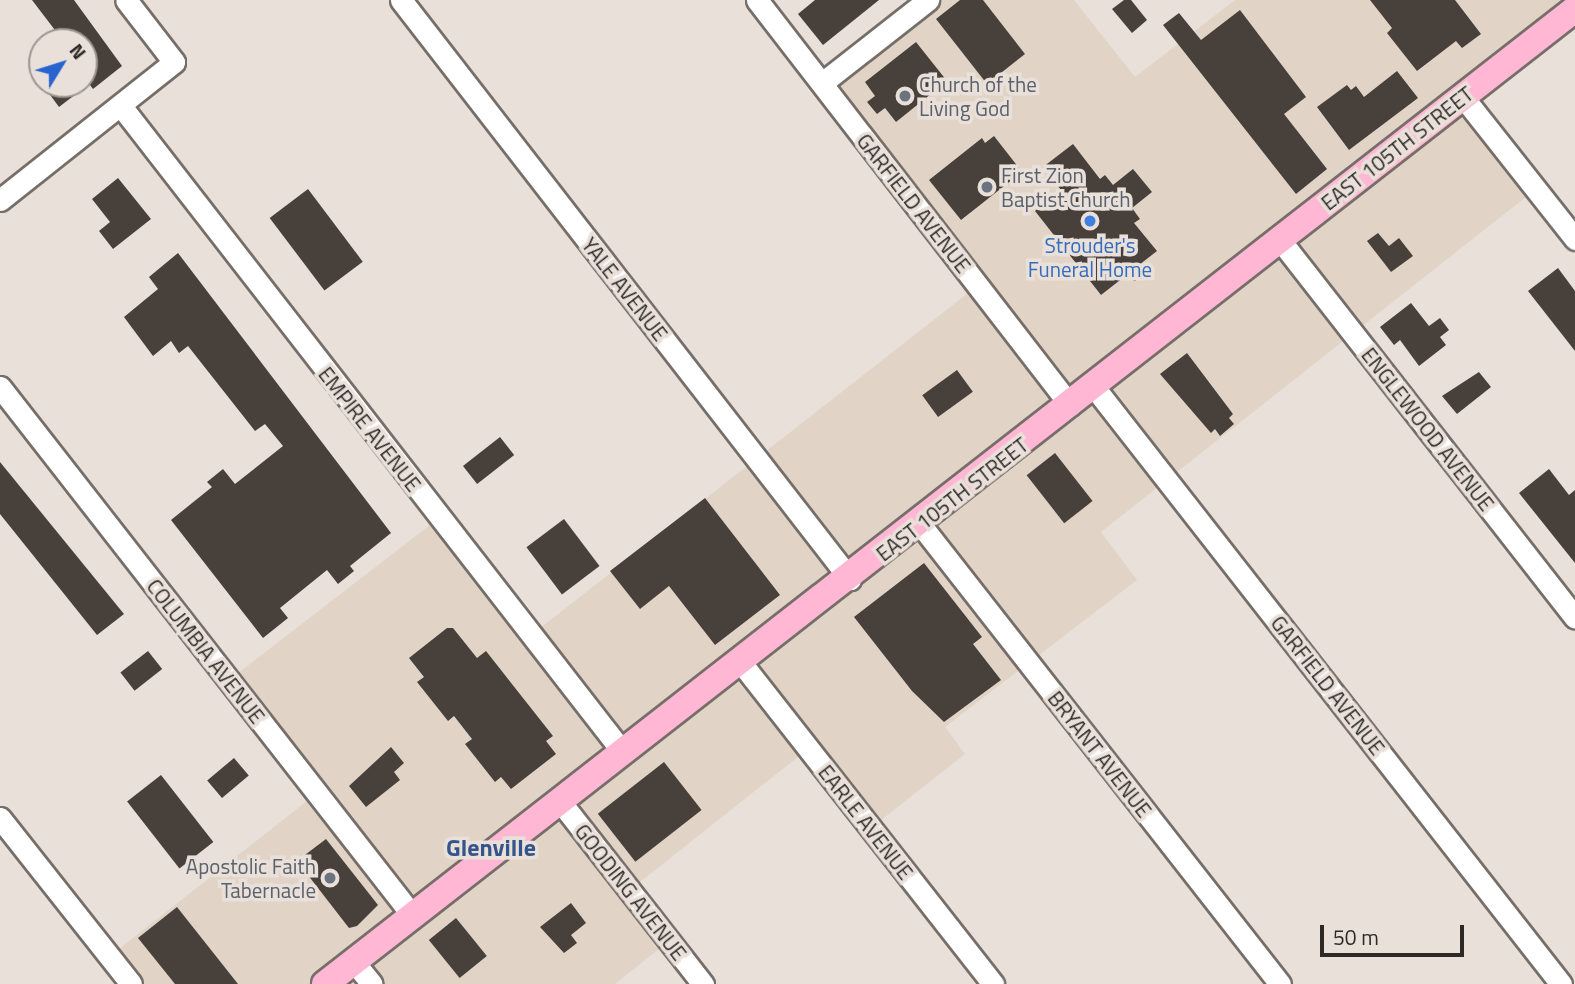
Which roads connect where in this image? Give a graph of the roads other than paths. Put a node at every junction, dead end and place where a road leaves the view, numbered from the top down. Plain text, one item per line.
1 (126, 0) edge
2 (401, 0) edge
3 (757, 0) edge
4 (928, 0) edge
5 (1575, 9) edge
6 (821, 83) junction
7 (1463, 97) junction
8 (121, 106) junction
9 (4, 189) edge
10 (1575, 239) edge
11 (1280, 240) junction
12 (0, 387) edge
13 (1094, 387) junction
14 (1070, 405) junction
15 (920, 524) junction
16 (850, 579) junction
17 (1575, 617) edge
18 (739, 660) junction
19 (621, 750) junction
20 (559, 800) junction
21 (0, 818) edge
22 (412, 915) junction
23 (354, 962) junction
24 (131, 984) edge
25 (325, 984) edge
26 (372, 984) edge
27 (703, 984) edge
28 (993, 984) edge
29 (1280, 984) edge
30 (1561, 984) edge

1 - 8 street
2 - 16 street, YALE AVENUE
3 - 6 street, GARFIELD AVENUE
4 - 6 street
5 - 7 main road, EAST 105TH STREET
6 - 14 street, GARFIELD AVENUE
7 - 10 street
7 - 11 main road, EAST 105TH STREET
8 - 9 street
8 - 19 street, EMPIRE AVENUE
11 - 13 main road, EAST 105TH STREET
11 - 17 street, ENGLEWOOD AVENUE
12 - 22 street, COLUMBIA AVENUE
13 - 14 main road, EAST 105TH STREET
13 - 30 street, GARFIELD AVENUE
14 - 15 main road, EAST 105TH STREET
15 - 16 main road, EAST 105TH STREET
15 - 29 street, BRYANT AVENUE
16 - 18 main road, EAST 105TH STREET
18 - 19 main road, EAST 105TH STREET
18 - 28 street, EARLE AVENUE
19 - 20 main road, EAST 105TH STREET
20 - 22 main road, EAST 105TH STREET
20 - 27 street, GOODING AVENUE
21 - 24 street
22 - 23 main road, EAST 105TH STREET
23 - 25 main road, EAST 105TH STREET
23 - 26 street

